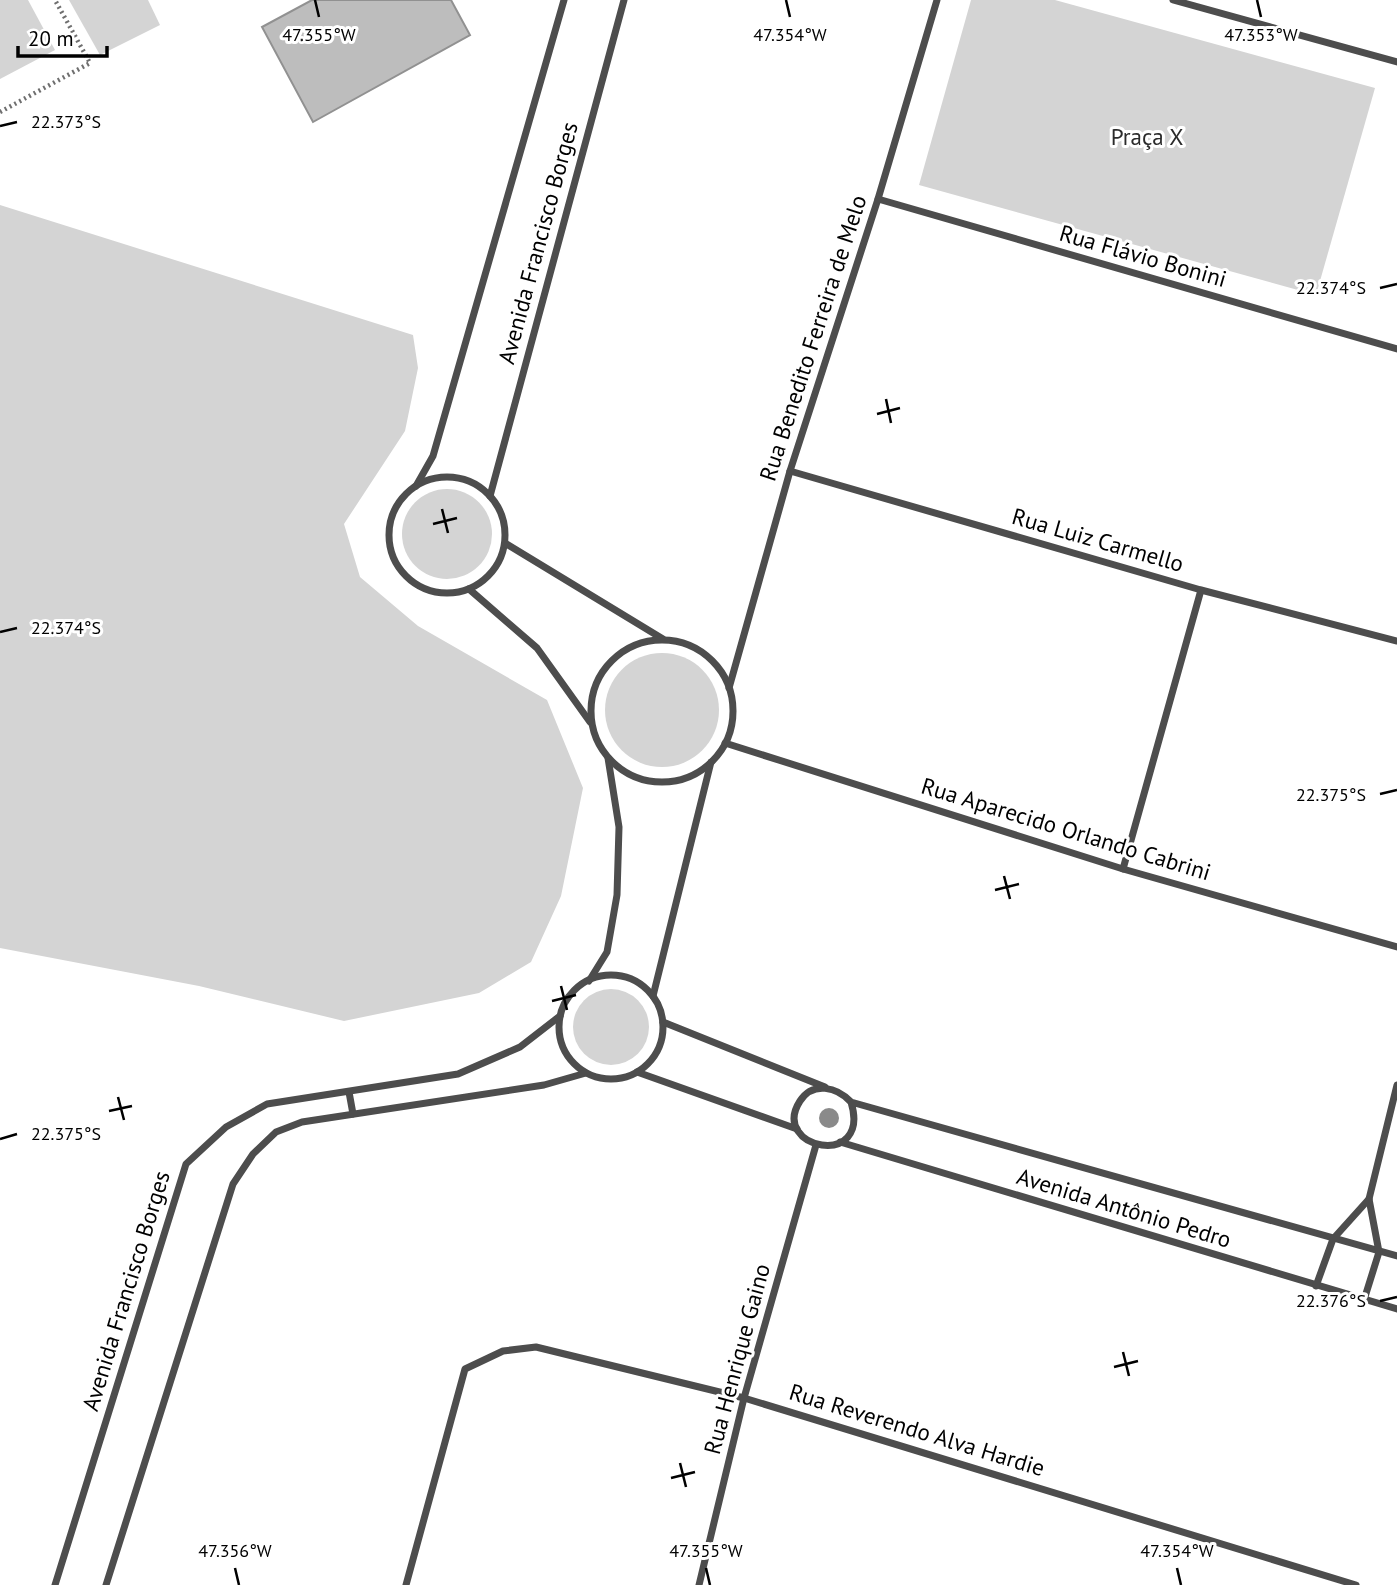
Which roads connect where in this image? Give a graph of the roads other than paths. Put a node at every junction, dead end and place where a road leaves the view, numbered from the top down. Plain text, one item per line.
1 (564, 0) edge
2 (624, 0) edge
3 (937, 0) edge
4 (1173, 0) edge
5 (1397, 62) edge
6 (878, 199) junction
7 (1397, 349) edge
8 (790, 471) junction
9 (416, 486) junction
10 (490, 496) junction
11 (505, 543) junction
12 (469, 589) junction
13 (1201, 590) junction
14 (664, 640) junction
15 (1397, 641) edge
16 (729, 688) junction
17 (592, 723) junction
18 (725, 743) junction
19 (608, 757) junction
20 (711, 762) junction
21 (1123, 869) junction
22 (1397, 947) edge
23 (589, 981) junction
24 (653, 996) junction
25 (561, 1016) junction
26 (663, 1022) junction
27 (637, 1072) junction
28 (586, 1073) junction
29 (1397, 1085) edge
30 (826, 1088) junction
31 (349, 1091) junction
32 (851, 1102) junction
33 (353, 1114) junction
34 (797, 1129) junction
35 (840, 1142) junction
36 (816, 1145) junction
37 (1369, 1199) junction
38 (1333, 1239) junction
39 (1379, 1252) junction
40 (1397, 1256) edge
41 (1316, 1286) junction
42 (1364, 1300) junction
43 (1397, 1309) edge
44 (744, 1398) junction
45 (55, 1585) edge
46 (106, 1585) edge
47 (406, 1585) edge
48 (699, 1585) edge
49 (1356, 1585) edge

1 - 9 street, Avenida Francisco Borges
2 - 10 street, Avenida Francisco Borges
3 - 6 street, Rua Benedito Ferreira de Melo
4 - 5 street
6 - 7 street, Rua Flávio Bonini
6 - 8 street, Rua Benedito Ferreira de Melo
8 - 13 street, Rua Luiz Carmello
8 - 16 street, Rua Benedito Ferreira de Melo
9 - 10 street
9 - 12 street
10 - 11 street
11 - 12 street
11 - 14 street
12 - 17 street
13 - 15 street, Rua Luiz Carmello
13 - 21 street
14 - 16 street
14 - 17 street
16 - 18 street
17 - 19 street
18 - 20 street
18 - 21 street, Rua Aparecido Orlando Cabrini
19 - 20 street
19 - 23 street
20 - 24 street
21 - 22 street, Rua Aparecido Orlando Cabrini
23 - 24 street
23 - 25 street
24 - 26 street
25 - 28 street
25 - 31 street, Avenida Francisco Borges
26 - 27 street
26 - 30 street
27 - 28 street
27 - 34 street
28 - 33 street
29 - 37 street
30 - 32 street
30 - 34 street
31 - 33 street
31 - 45 street, Avenida Francisco Borges
32 - 35 street
32 - 38 street, Avenida Antônio Pedro
33 - 46 street
34 - 36 street
35 - 36 street
35 - 41 street, Avenida Antônio Pedro
36 - 44 street, Rua Henrique Gaino
37 - 38 street
37 - 39 street
38 - 39 street, Avenida Antônio Pedro
38 - 41 street
39 - 40 street, Avenida Antônio Pedro
39 - 42 street
41 - 42 street, Avenida Antônio Pedro
42 - 43 street, Avenida Antônio Pedro
44 - 47 street, Rua Reverendo Alva Hardie
44 - 48 street, Rua Henrique Gaino
44 - 49 street, Rua Reverendo Alva Hardie

